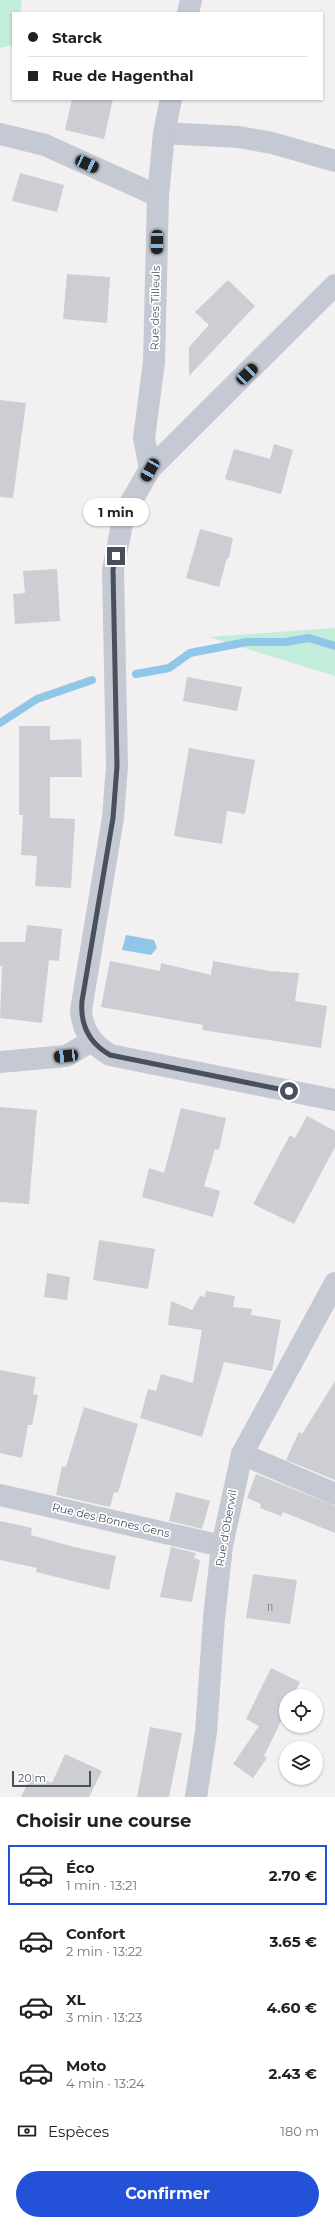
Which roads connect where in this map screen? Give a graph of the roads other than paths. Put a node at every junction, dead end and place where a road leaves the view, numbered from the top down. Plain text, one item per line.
1 (191, 0) edge
2 (188, 12) edge
3 (171, 100) edge
4 (164, 133) junction
5 (0, 134) edge
6 (335, 162) edge
7 (158, 196) junction
8 (335, 285) edge
9 (150, 470) junction
10 (92, 1041) junction
11 (0, 1062) edge
12 (335, 1100) edge
13 (335, 1283) edge
14 (242, 1454) junction
15 (335, 1494) edge
16 (0, 1495) edge
17 (222, 1546) junction
18 (196, 1797) edge

1 - 2 street
3 - 4 street, Rue des Tilleuls
4 - 6 street
4 - 7 street, Rue des Tilleuls
5 - 7 street
7 - 9 street, Rue des Tilleuls
8 - 9 street
9 - 10 street
10 - 11 street
10 - 12 street
13 - 14 street, Rue d'Oberwil
14 - 15 street
14 - 17 street, Rue d'Oberwil
16 - 17 street, Rue des Bonnes Gens
17 - 18 street, Rue d'Oberwil

